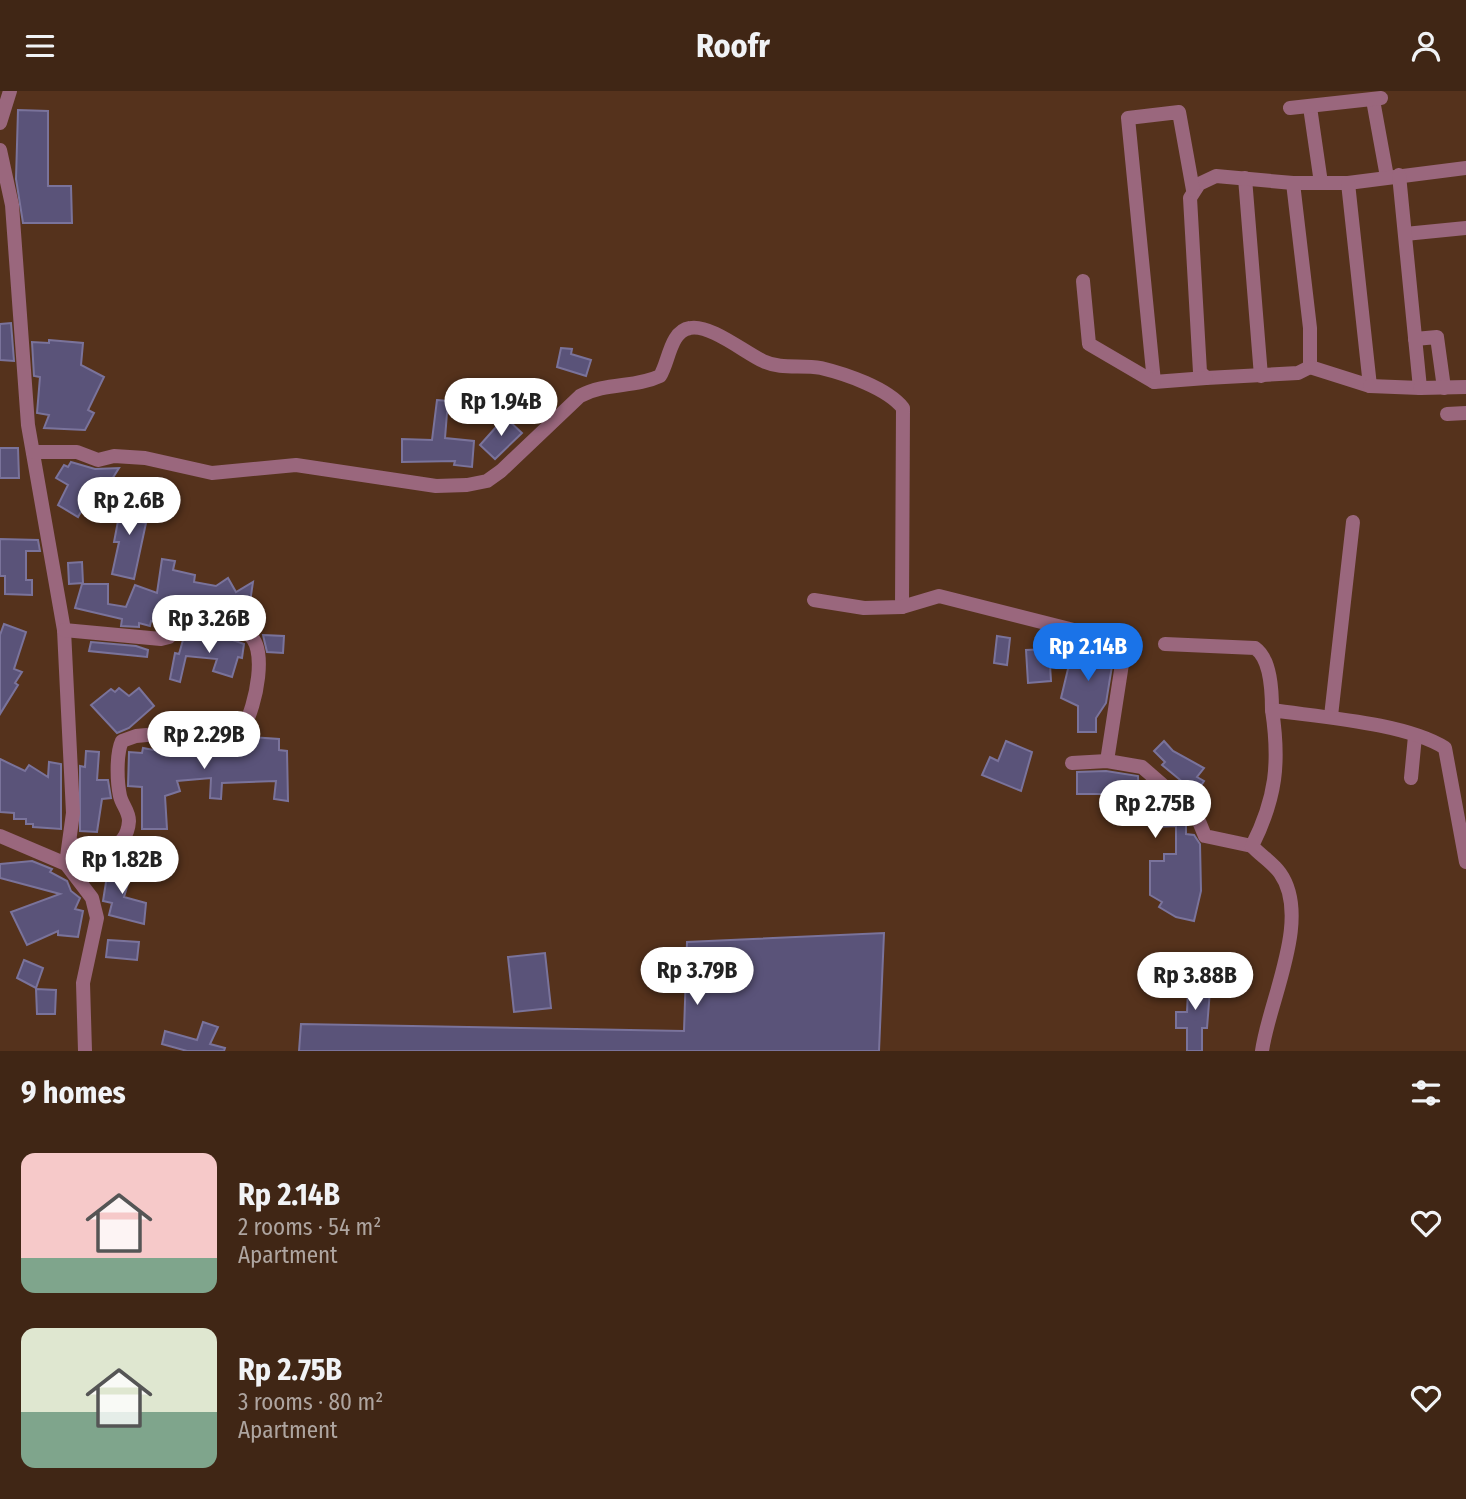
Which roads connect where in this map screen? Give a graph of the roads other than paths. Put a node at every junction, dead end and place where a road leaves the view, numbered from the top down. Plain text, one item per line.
1 (9, 91) edge
2 (1310, 107) junction
3 (1290, 108) dead end
4 (0, 123) edge
5 (0, 150) edge
6 (1466, 168) edge
7 (1393, 176) junction
8 (1245, 178) junction
9 (1293, 183) junction
10 (1321, 183) junction
11 (1348, 183) junction
12 (1193, 190) junction
13 (1466, 228) edge
14 (1405, 234) junction
15 (1083, 281) dead end
16 (1415, 339) junction
17 (1310, 367) junction
18 (1261, 376) junction
19 (1206, 378) junction
20 (1154, 382) junction
21 (1370, 386) junction
22 (1466, 387) edge
23 (1420, 388) junction
24 (1444, 388) junction
25 (1466, 413) edge
26 (1447, 414) dead end
27 (33, 451) junction
28 (1353, 522) dead end
29 (814, 600) dead end
30 (902, 607) junction
31 (64, 630) junction
32 (1165, 644) dead end
33 (1272, 710) junction
34 (1331, 716) junction
35 (1415, 736) junction
36 (1107, 761) junction
37 (1072, 763) dead end
38 (1411, 778) dead end
39 (0, 836) edge
40 (70, 842) junction
41 (1252, 846) junction
42 (1466, 862) edge
43 (66, 864) junction
44 (85, 1051) edge
45 (1262, 1051) edge

1 - 4 street
2 - 3 street
2 - 7 street
2 - 10 street
5 - 27 street
6 - 7 street
7 - 11 street
7 - 14 street
8 - 9 street
8 - 12 street
8 - 18 street
9 - 10 street
9 - 17 street
10 - 11 street
11 - 21 street
12 - 19 street
12 - 20 street
13 - 14 street
14 - 16 street
15 - 20 street
16 - 23 street
16 - 24 street
17 - 18 street
17 - 21 street
18 - 19 street
19 - 20 street
21 - 23 street
22 - 24 street
23 - 24 street
25 - 26 street
27 - 30 street
27 - 31 street
28 - 34 street
29 - 30 street
30 - 36 street
31 - 40 street
31 - 40 street
32 - 33 street
33 - 34 street
33 - 41 street
34 - 35 street
35 - 38 street
35 - 42 street
36 - 37 street
36 - 41 street
39 - 43 street
40 - 43 street
41 - 45 street
43 - 44 street

